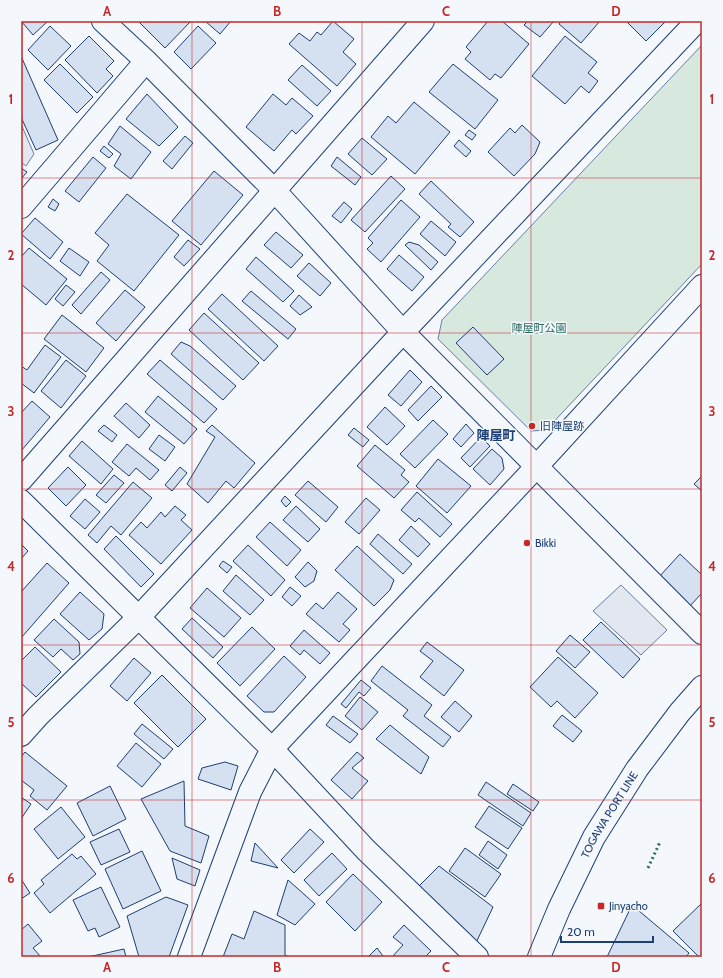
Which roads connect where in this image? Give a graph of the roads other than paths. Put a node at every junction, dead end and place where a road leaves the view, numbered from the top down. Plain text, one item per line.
1 (103, 21) edge
2 (423, 21) edge
3 (697, 21) edge
4 (146, 61) junction
5 (274, 191) junction
6 (21, 207) edge
7 (702, 286) edge
8 (403, 332) junction
9 (537, 466) junction
10 (21, 480) edge
11 (21, 501) edge
12 (140, 617) junction
13 (702, 633) edge
14 (702, 687) edge
15 (21, 735) edge
16 (272, 749) junction
17 (189, 957) edge
18 (476, 957) edge
19 (539, 957) edge

1 - 4 street
2 - 5 street
3 - 8 street
4 - 5 street
4 - 6 street
5 - 8 street
5 - 10 street
7 - 9 street
8 - 9 street
8 - 12 street
9 - 13 street
9 - 16 street
11 - 12 street
12 - 15 street
12 - 16 street
14 - 19 street, TOGAWA PORT LINE
16 - 17 street
16 - 18 street

